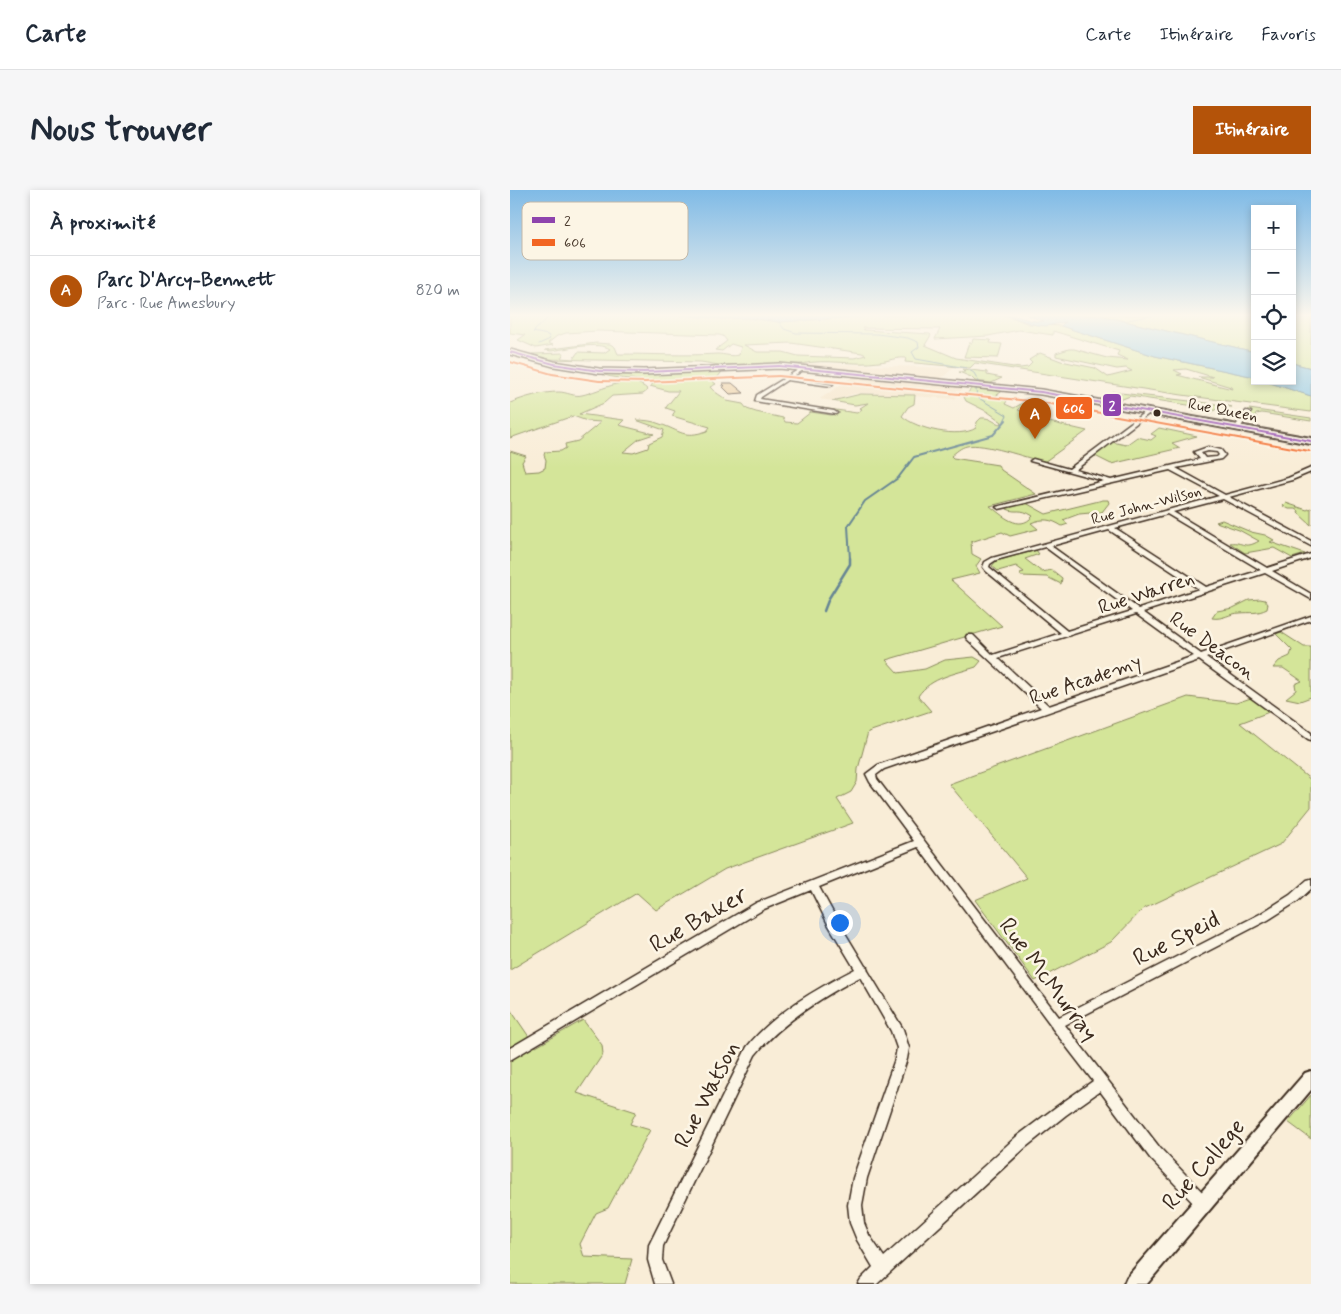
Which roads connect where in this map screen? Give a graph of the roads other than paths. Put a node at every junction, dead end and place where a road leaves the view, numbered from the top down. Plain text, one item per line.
1 (567, 366) edge
2 (742, 366) edge
3 (745, 366) edge
4 (802, 368) junction
5 (786, 378) junction
6 (831, 385) dead end
7 (1148, 411) junction
8 (1248, 412) dead end
9 (834, 413) dead end
10 (1238, 427) junction
11 (1311, 441) edge
12 (1204, 460) dead end
13 (1033, 461) dead end
14 (1171, 468) junction
15 (1071, 470) junction
16 (1311, 470) edge
17 (1110, 481) junction
18 (1224, 497) junction
19 (1000, 507) dead end
20 (1168, 512) junction
21 (1111, 528) junction
22 (1311, 544) edge
23 (1046, 545) junction
24 (1311, 556) edge
25 (1267, 570) junction
26 (1205, 590) junction
27 (1311, 597) edge
28 (1139, 612) junction
29 (1311, 618) edge
30 (1066, 634) junction
31 (970, 637) dead end
32 (1201, 656) junction
33 (991, 658) junction
34 (1048, 710) junction
35 (1311, 737) edge
36 (871, 774) joint
37 (919, 843) junction
38 (1311, 883) edge
39 (813, 886) junction
40 (863, 970) junction
41 (1056, 1024) junction
42 (510, 1054) edge
43 (1311, 1078) edge
44 (1101, 1083) junction
45 (1203, 1203) junction
46 (883, 1268) junction
47 (663, 1284) edge
48 (866, 1284) edge
49 (1134, 1284) edge

1 - 2 main road, Rue Queen
3 - 4 main road, Rue Queen
4 - 5 street
4 - 7 main road, Rue Queen
5 - 6 street
5 - 9 street
7 - 10 main road, Rue Queen
7 - 15 street
8 - 10 street
10 - 11 main road, Rue Queen
12 - 14 street
13 - 15 street
14 - 17 street
14 - 18 street
15 - 17 street
16 - 18 street, Rue John-Wilson
17 - 19 street
18 - 20 street, Rue John-Wilson
18 - 22 street
20 - 21 street, Rue John-Wilson
20 - 25 street
21 - 23 street, Rue John-Wilson
21 - 26 street
23 - 28 street, Rue Deacon
23 - 30 street, Rue John-Wilson
24 - 25 street, Rue Warren
25 - 26 street, Rue Warren
25 - 27 street
26 - 28 street, Rue Warren
28 - 30 street, Rue Warren
28 - 32 street, Rue Deacon
29 - 32 street, Rue Academy
30 - 33 street, Rue Warren
31 - 33 street
32 - 34 street, Rue Academy
32 - 35 street, Rue Deacon
33 - 34 street
34 - 36 street, Rue Academy
36 - 37 street, Rue McMurray
37 - 39 street, Rue Baker
37 - 41 street, Rue McMurray
38 - 41 street, Rue Speid
39 - 40 street
39 - 42 street, Rue Baker
40 - 46 street
40 - 47 street, Rue Watson
41 - 44 street, Rue McMurray
43 - 45 street, Rue College
44 - 45 street, Rue McMurray
44 - 46 street
45 - 49 street, Rue College
46 - 48 street

